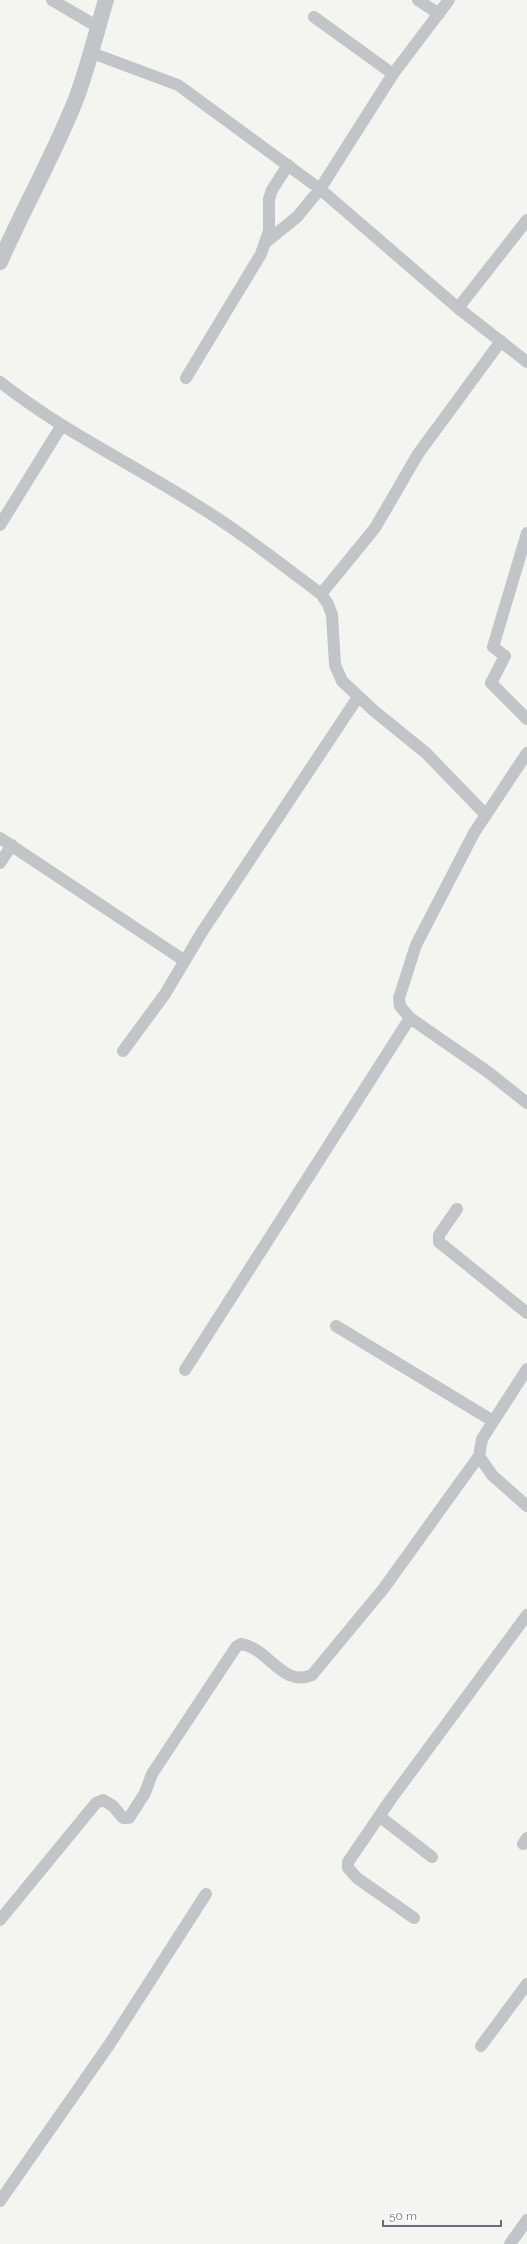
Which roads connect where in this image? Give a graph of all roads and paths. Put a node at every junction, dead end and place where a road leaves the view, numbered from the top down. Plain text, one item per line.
1 (52, 0) edge
2 (106, 0) edge
3 (418, 0) edge
4 (449, 0) edge
5 (439, 14) junction
6 (314, 17) dead end
7 (98, 27) junction
8 (92, 53) junction
9 (393, 74) junction
10 (288, 165) junction
11 (320, 189) junction
12 (527, 220) edge
13 (266, 242) junction
14 (2, 252) edge
15 (458, 308) junction
16 (501, 341) junction
17 (527, 362) edge
18 (186, 378) dead end
19 (0, 382) edge
20 (62, 425) junction
21 (0, 525) edge
22 (527, 533) edge
23 (321, 594) junction
24 (358, 697) junction
25 (527, 719) edge
26 (527, 753) edge
27 (486, 815) junction
28 (0, 838) edge
29 (12, 845) junction
30 (0, 864) edge
31 (185, 961) junction
32 (410, 1018) junction
33 (123, 1051) dead end
34 (527, 1102) edge
35 (457, 1209) dead end
36 (527, 1313) edge
37 (336, 1326) dead end
38 (527, 1369) edge
39 (185, 1370) dead end
40 (493, 1421) junction
41 (479, 1456) junction
42 (527, 1506) edge
43 (527, 1615) edge
44 (379, 1816) junction
45 (432, 1857) dead end
46 (206, 1894) dead end
47 (414, 1918) dead end
48 (0, 1920) edge
49 (527, 1984) edge
50 (481, 2046) dead end
51 (0, 2201) edge
52 (527, 2220) edge
53 (510, 2244) edge

1 - 7 street
2 - 7 street
3 - 5 street
4 - 5 street
5 - 9 street
6 - 9 street
7 - 8 street
8 - 10 street
8 - 14 street
9 - 11 street
10 - 11 street
10 - 13 street
11 - 13 street
11 - 15 street
12 - 15 street
13 - 18 street
15 - 16 street
16 - 17 street
16 - 23 street
19 - 20 street
20 - 21 street
20 - 23 street
22 - 25 street
23 - 24 street
24 - 27 street
24 - 31 street
26 - 27 street
27 - 32 street
28 - 29 street
29 - 30 street
29 - 31 street
31 - 33 street
32 - 34 street
32 - 39 street
35 - 36 street
37 - 40 street
38 - 40 street
40 - 41 street
41 - 42 street
41 - 48 street
43 - 44 street
44 - 45 street
44 - 47 street
46 - 51 street
49 - 50 street
52 - 53 street

